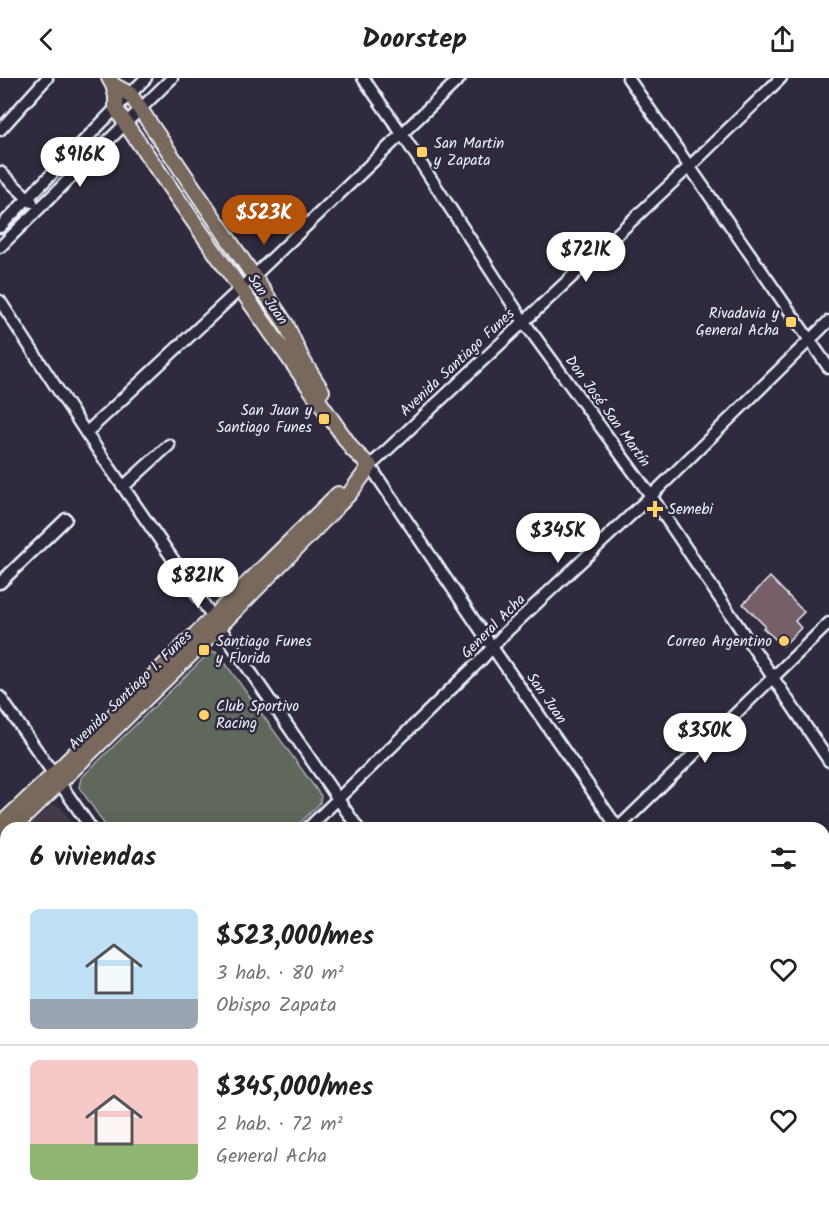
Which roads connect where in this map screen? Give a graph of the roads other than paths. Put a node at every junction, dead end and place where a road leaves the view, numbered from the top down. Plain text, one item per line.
1 (48, 78) edge
2 (146, 78) edge
3 (172, 78) edge
4 (363, 78) edge
5 (460, 78) edge
6 (628, 78) edge
7 (781, 78) edge
8 (111, 82) edge
9 (130, 94) junction
10 (116, 108) junction
11 (140, 108) junction
12 (125, 123) junction
13 (0, 130) edge
14 (402, 134) junction
15 (689, 166) junction
16 (0, 172) edge
17 (28, 198) junction
18 (38, 209) junction
19 (0, 227) edge
20 (0, 247) edge
21 (254, 276) junction
22 (240, 288) junction
23 (0, 301) edge
24 (829, 321) edge
25 (525, 322) junction
26 (810, 340) junction
27 (829, 368) edge
28 (86, 433) junction
29 (168, 446) dead end
30 (368, 469) junction
31 (123, 487) junction
32 (651, 495) junction
33 (66, 519) dead end
34 (0, 583) edge
35 (215, 622) junction
36 (829, 623) edge
37 (492, 647) junction
38 (773, 679) junction
39 (0, 697) edge
40 (829, 760) edge
41 (57, 778) junction
42 (338, 799) junction
43 (4, 822) edge
44 (18, 822) edge
45 (87, 822) edge
46 (314, 822) edge
47 (354, 822) edge
48 (614, 822) edge
49 (624, 822) edge

1 - 13 street
2 - 9 street
3 - 11 street
4 - 14 street, Don José San Martín
5 - 14 street
6 - 15 street
7 - 15 street, Avenida Santiago Funes
8 - 9 main road, San Juan
8 - 10 main road, San Juan
9 - 10 street
9 - 11 main road, San Juan
10 - 12 main road, San Juan
10 - 17 street
11 - 12 street
11 - 21 main road, San Juan
12 - 18 street
12 - 22 main road, San Juan
14 - 21 street
14 - 25 street, Don José San Martín
15 - 25 street, Avenida Santiago Funes
15 - 26 street
16 - 17 street
17 - 18 street
17 - 19 street
18 - 20 street
21 - 22 street
21 - 30 main road, San Juan
22 - 28 street
22 - 30 main road, San Juan
23 - 28 street
24 - 26 street, General Acha
25 - 30 street, Avenida Santiago Funes
25 - 32 street, Don José San Martín
26 - 27 street
26 - 32 street, General Acha
28 - 31 street
29 - 31 street
30 - 35 main road, Avenida Santiago I. Funes
30 - 37 street, San Juan
31 - 35 street
32 - 37 street, General Acha
32 - 38 street, Don José San Martín
33 - 34 street
35 - 41 main road, Avenida Santiago I. Funes
35 - 42 street
36 - 38 street
37 - 42 street, General Acha
37 - 48 street, San Juan
38 - 40 street, Don José San Martín
38 - 49 street
39 - 41 street
41 - 43 main road, Avenida Santiago I. Funes
41 - 44 main road, Avenida Santiago I. Funes
41 - 45 street
42 - 46 street, General Acha
42 - 47 street

